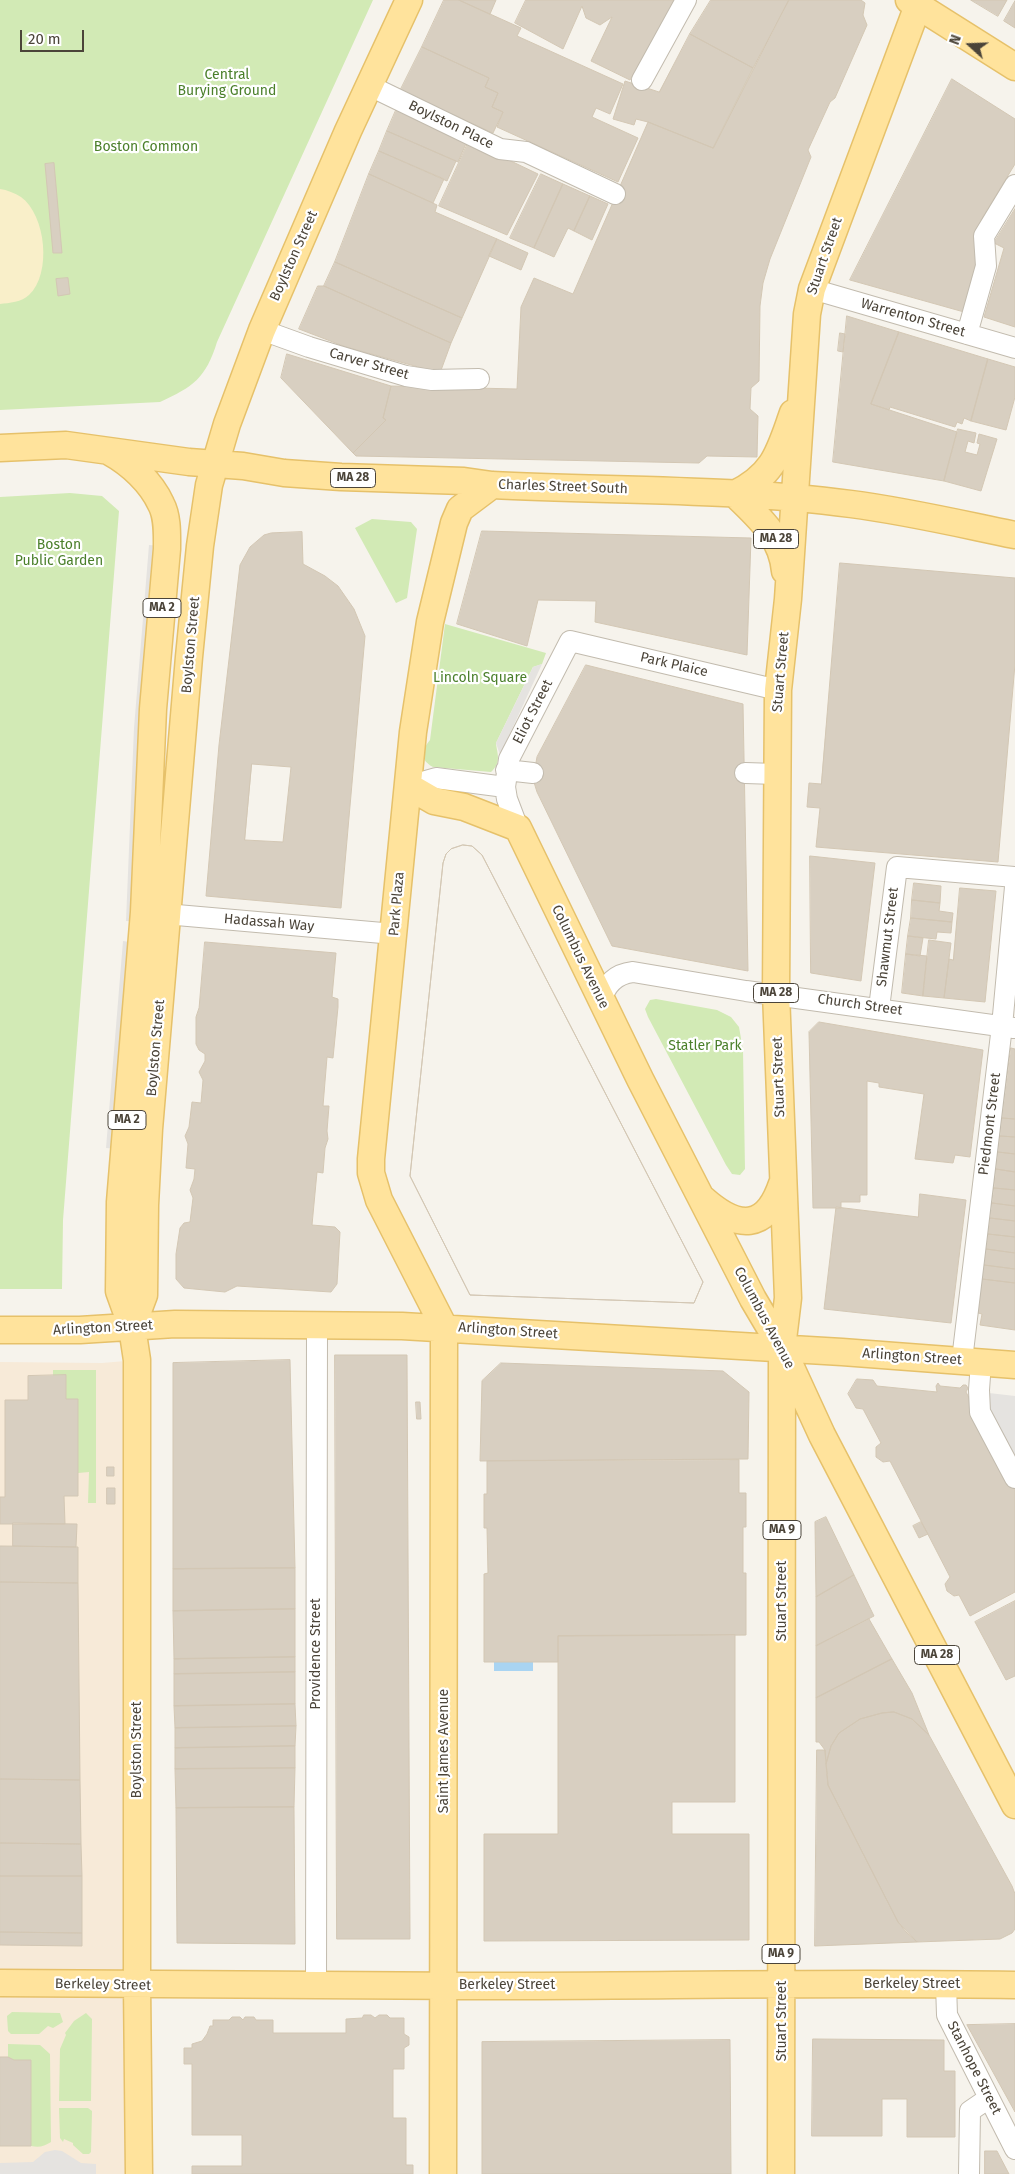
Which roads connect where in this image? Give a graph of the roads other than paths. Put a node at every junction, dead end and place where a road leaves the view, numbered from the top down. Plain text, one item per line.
1 (409, 0) edge
2 (686, 0) edge
3 (916, 2) edge
4 (1015, 67) edge
5 (642, 80) dead end
6 (370, 86) junction
7 (1015, 185) edge
8 (615, 194) dead end
9 (812, 289) junction
10 (262, 330) junction
11 (967, 334) junction
12 (1015, 348) edge
13 (479, 379) dead end
14 (804, 384) junction
15 (0, 448) edge
16 (110, 452) junction
17 (215, 464) junction
18 (492, 484) junction
19 (735, 494) junction
20 (795, 499) junction
21 (1015, 535) edge
22 (788, 599) junction
23 (570, 641) joint
24 (778, 690) junction
25 (533, 773) dead end
26 (745, 773) dead end
27 (776, 774) junction
28 (506, 779) junction
29 (408, 786) junction
30 (518, 828) junction
31 (1015, 877) edge
32 (1015, 887) edge
33 (156, 913) junction
34 (394, 934) junction
35 (776, 993) junction
36 (601, 1002) junction
37 (879, 1008) junction
38 (1008, 1027) edge
39 (783, 1182) junction
40 (702, 1199) junction
41 (317, 1325) junction
42 (132, 1327) junction
43 (444, 1327) junction
44 (0, 1330) edge
45 (782, 1348) junction
46 (972, 1361) junction
47 (1015, 1365) edge
48 (1015, 1478) edge
49 (1015, 1805) edge
50 (0, 1984) edge
51 (316, 1984) junction
52 (782, 1984) junction
53 (946, 1984) junction
54 (137, 1985) junction
55 (1015, 1985) edge
56 (444, 1986) junction
57 (989, 2098) junction
58 (1015, 2149) edge
59 (139, 2174) edge
60 (443, 2174) edge
61 (781, 2174) edge
62 (970, 2174) edge

1 - 6 main road, Boylston Street
2 - 5 street
3 - 4 main road
3 - 9 main road, Stuart Street
6 - 8 street, Boylston Place
6 - 10 main road, Boylston Street
7 - 11 street
9 - 11 street, Warrenton Street
9 - 14 main road, Stuart Street
10 - 13 street, Carver Street
10 - 17 main road, Boylston Street
11 - 12 street, Warrenton Street
14 - 19 main road
14 - 20 main road, Stuart Street
15 - 16 main road, MA 2
16 - 17 main road, Charles Street South / MA 28
16 - 33 main road, Boylston Street / MA 2
17 - 18 main road, Charles Street South / MA 28
17 - 33 main road, Boylston Street
18 - 19 main road, Charles Street South / MA 28
18 - 29 main road, Park Plaza
19 - 20 main road, Charles Street South
19 - 22 main road, MA 28
20 - 21 main road, Charles Street South
20 - 22 main road, Stuart Street
22 - 24 main road, Stuart Street / MA 28
23 - 24 street, Park Plaice
23 - 28 street, Eliot Street
24 - 27 main road, Stuart Street / MA 28
25 - 28 street
26 - 27 street
27 - 35 main road, Stuart Street / MA 28
28 - 29 street
28 - 30 street, Columbus Avenue
29 - 30 main road
29 - 34 main road, Park Plaza
30 - 36 main road, Columbus Avenue
31 - 37 street, Shawmut Street
32 - 38 street, Piedmont Street
33 - 34 street, Hadassah Way
33 - 42 main road, Boylston Street / MA 2
34 - 43 main road, Park Plaza
35 - 36 street, Church Street
35 - 37 street, Church Street
35 - 39 main road, Stuart Street / MA 28
36 - 40 main road, Columbus Avenue
37 - 38 street, Church Street
38 - 46 street, Piedmont Street
39 - 40 main road
39 - 45 main road, Stuart Street / MA 28
40 - 45 main road, Columbus Avenue
41 - 42 main road, Arlington Street
41 - 43 main road, Arlington Street
41 - 51 street, Providence Street
42 - 44 main road, Arlington Street
42 - 54 main road, Boylston Street
43 - 45 main road, Arlington Street
43 - 56 main road, Saint James Avenue
45 - 46 main road, Arlington Street
45 - 49 main road, Columbus Avenue / MA 28
45 - 52 main road, Stuart Street / MA 9
46 - 47 main road, Arlington Street
46 - 48 street, Piedmont Street
50 - 54 main road, Berkeley Street
51 - 54 main road, Berkeley Street
51 - 56 main road, Berkeley Street
52 - 53 main road, Berkeley Street
52 - 56 main road, Berkeley Street
52 - 61 main road, Stuart Street / MA 9
53 - 55 main road, Berkeley Street
53 - 57 street, Stanhope Street
54 - 59 main road, Boylston Street
56 - 60 main road, Saint James Avenue
57 - 58 street, Stanhope Street
57 - 62 street

